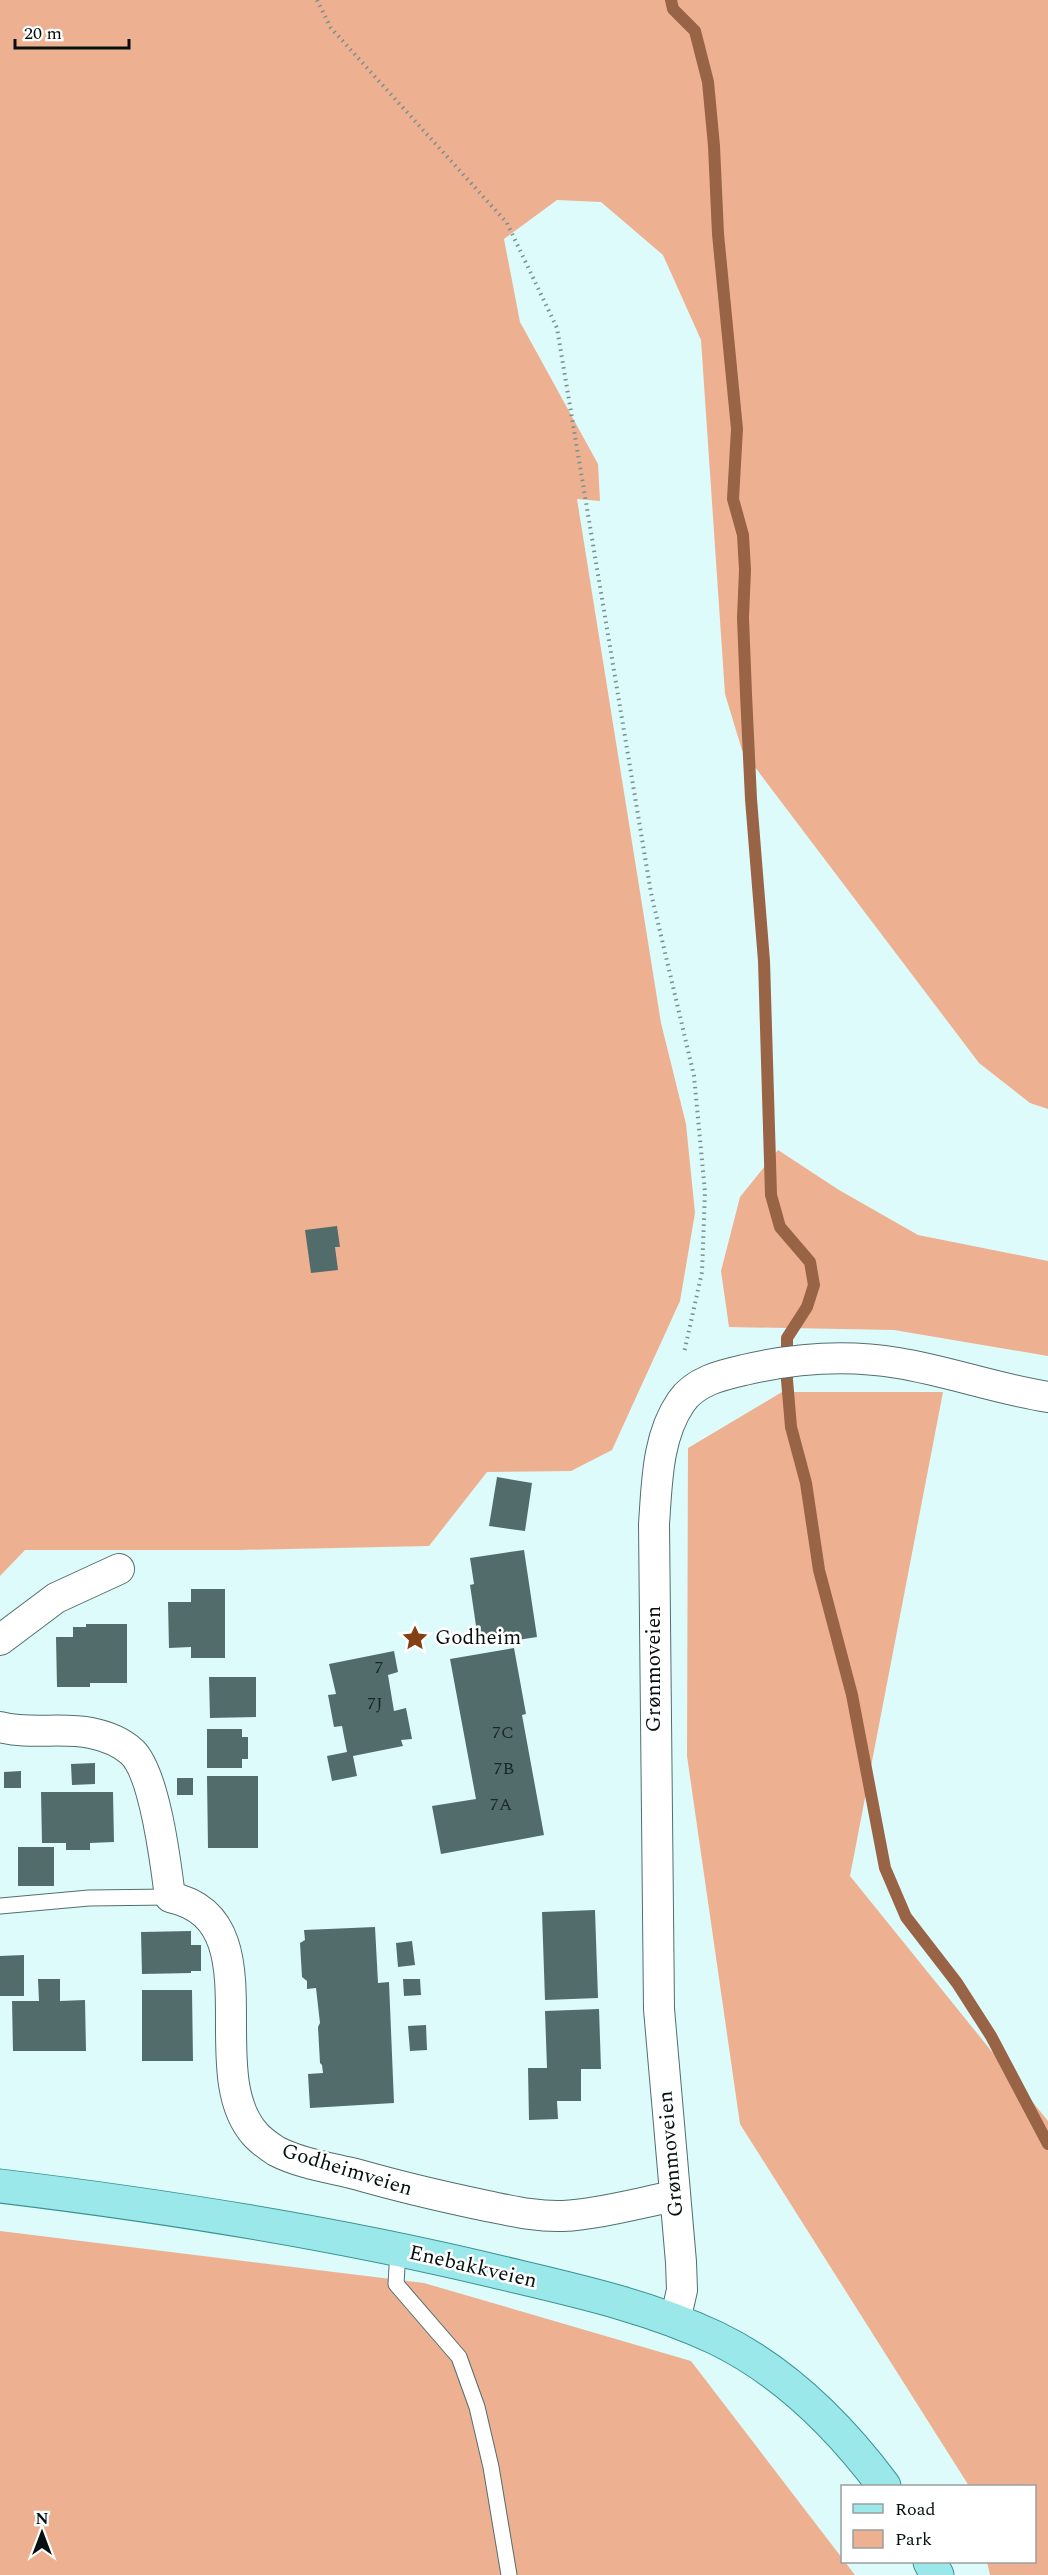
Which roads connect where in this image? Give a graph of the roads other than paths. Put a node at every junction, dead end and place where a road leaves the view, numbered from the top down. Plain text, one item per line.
1 (1048, 1397) edge
2 (119, 1569) dead end
3 (0, 1640) edge
4 (0, 1727) edge
5 (170, 1897) junction
6 (0, 1906) edge
7 (0, 2186) edge
8 (675, 2196) junction
9 (398, 2250) junction
10 (675, 2321) junction
11 (883, 2485) edge
12 (509, 2575) edge

1 - 8 street, Grønmoveien
2 - 3 street
4 - 5 street
5 - 6 lane, Godheimveien
5 - 8 street, Godheimveien
7 - 9 main road, Enebakkveien
8 - 10 street, Grønmoveien
9 - 10 main road, Enebakkveien
9 - 12 lane
10 - 11 main road, Enebakkveien

